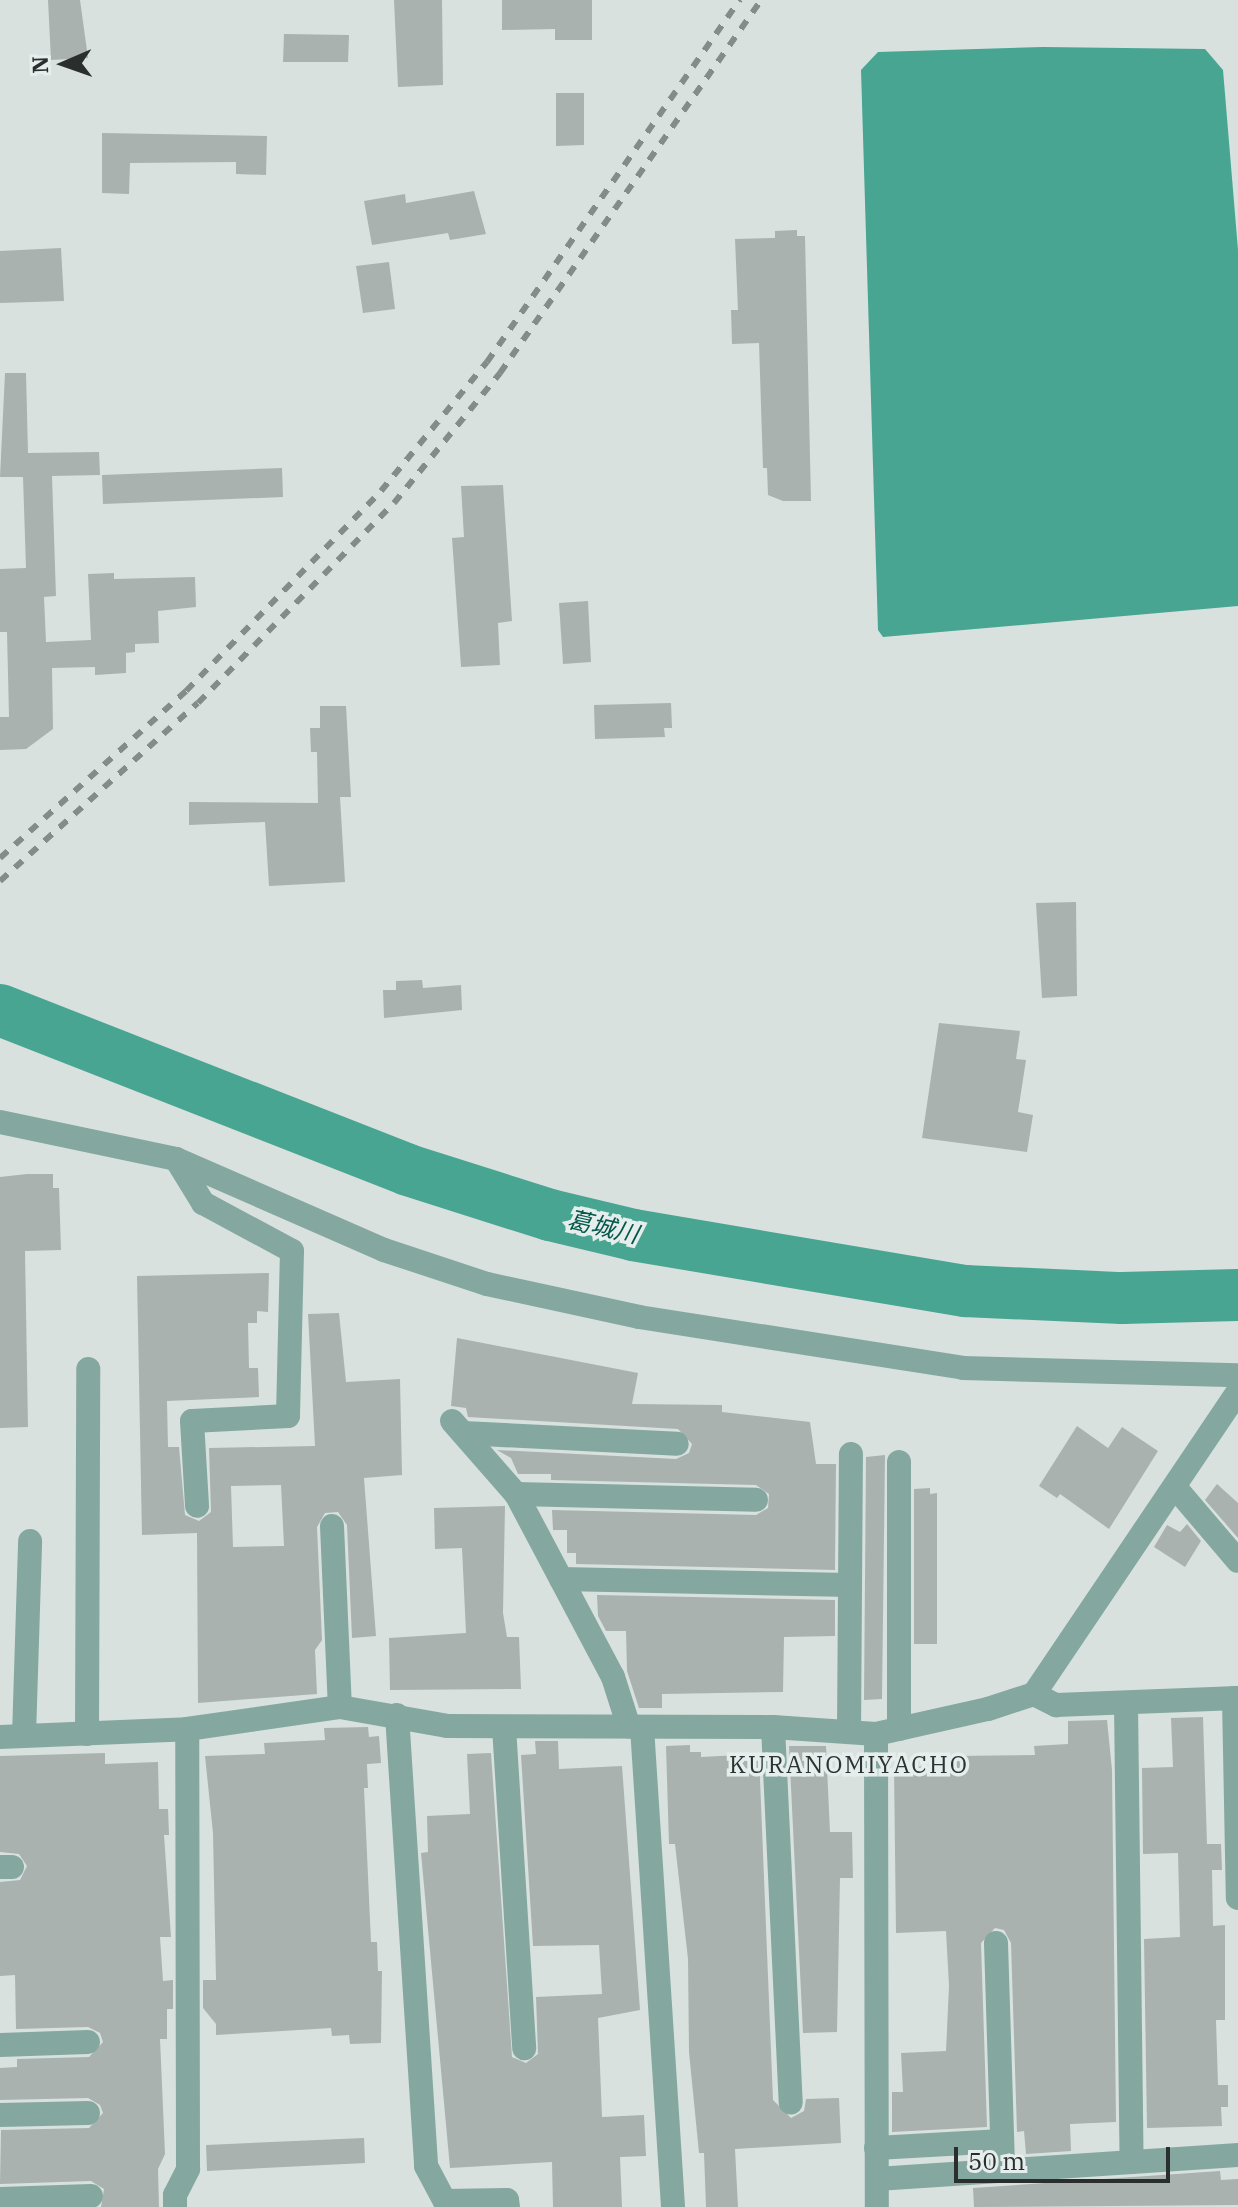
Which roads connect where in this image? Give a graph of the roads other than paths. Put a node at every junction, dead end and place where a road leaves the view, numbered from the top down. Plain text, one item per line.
1 (0, 1122) edge
2 (176, 1159) junction
3 (88, 1369) dead end
4 (1238, 1375) edge
5 (1238, 1392) edge
6 (677, 1444) dead end
7 (851, 1454) dead end
8 (899, 1462) dead end
9 (1175, 1487) junction
10 (516, 1494) junction
11 (756, 1500) dead end
12 (197, 1506) dead end
13 (332, 1526) dead end
14 (30, 1541) dead end
15 (1238, 1561) edge
16 (561, 1579) junction
17 (850, 1585) junction
18 (1034, 1694) junction
19 (1236, 1698) edge
20 (1126, 1703) junction
21 (340, 1707) junction
22 (397, 1715) junction
23 (504, 1727) junction
24 (636, 1727) junction
25 (773, 1727) junction
26 (187, 1729) junction
27 (887, 1731) junction
28 (849, 1732) junction
29 (87, 1734) junction
30 (12, 1737) edge
31 (1238, 1898) edge
32 (996, 1943) dead end
33 (88, 2042) dead end
34 (0, 2045) edge
35 (524, 2048) dead end
36 (791, 2103) dead end
37 (88, 2113) dead end
38 (0, 2115) edge
39 (1002, 2141) junction
40 (876, 2148) junction
41 (1238, 2155) edge
42 (1132, 2162) junction
43 (426, 2166) junction
44 (1003, 2171) junction
45 (877, 2179) junction
46 (91, 2196) dead end
47 (0, 2199) edge
48 (175, 2207) edge
49 (428, 2207) edge
50 (508, 2207) edge
51 (673, 2207) edge
52 (877, 2207) edge

1 - 2 street
2 - 4 street
2 - 12 street
3 - 29 street
5 - 9 street
6 - 10 street
7 - 17 street
8 - 27 street
9 - 15 street
9 - 18 street
10 - 11 street
10 - 16 street
13 - 21 street
14 - 30 street
16 - 17 street
16 - 24 street
17 - 28 street
18 - 20 street
18 - 27 street
19 - 20 street
19 - 31 street
20 - 42 street
21 - 22 street
21 - 26 street
22 - 23 street
22 - 43 street
23 - 24 street
23 - 35 street
24 - 25 street
24 - 51 street
25 - 28 street
25 - 36 street
26 - 29 street
26 - 48 street
27 - 28 street
27 - 40 street
29 - 30 street
32 - 39 street
33 - 34 street
37 - 38 street
39 - 40 street
39 - 44 street
40 - 45 street
41 - 42 street
42 - 44 street
43 - 49 street
43 - 50 street
44 - 45 street
45 - 52 street
46 - 47 street

